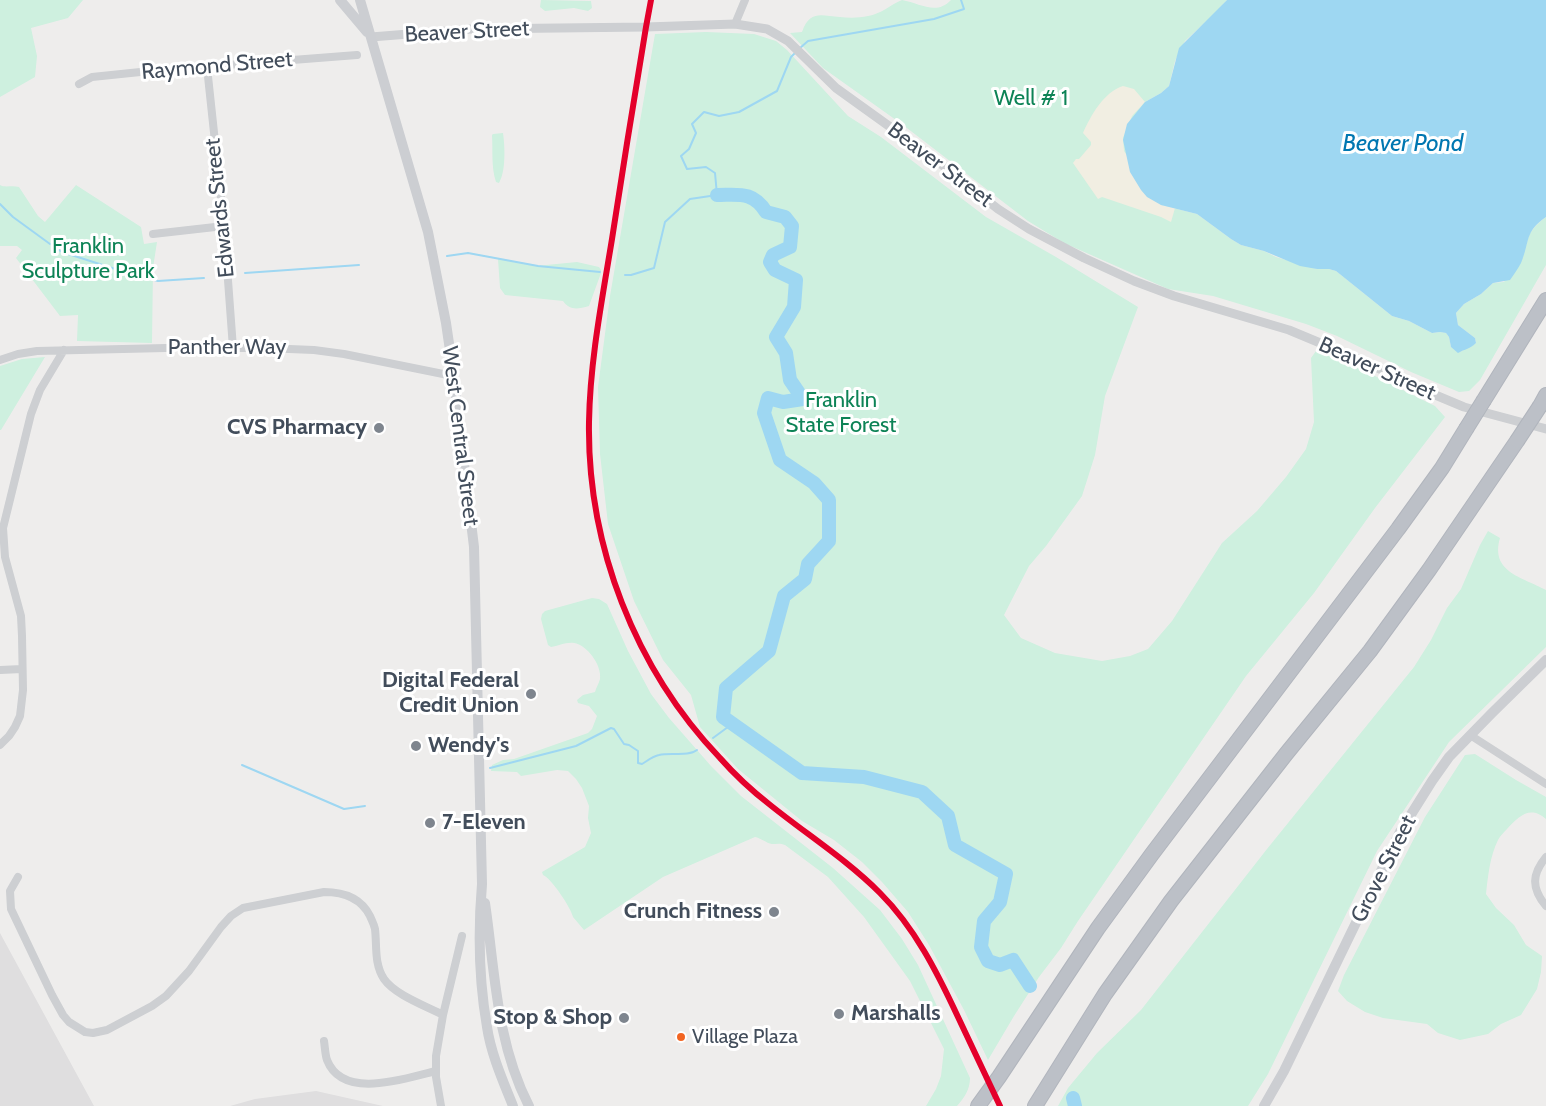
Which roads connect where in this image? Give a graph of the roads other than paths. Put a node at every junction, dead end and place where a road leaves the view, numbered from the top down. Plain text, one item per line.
1 (340, 0) edge
2 (360, 0) edge
3 (745, 0) edge
4 (735, 24) junction
5 (371, 37) junction
6 (357, 54) dead end
7 (207, 67) junction
8 (79, 84) dead end
9 (224, 226) junction
10 (153, 234) dead end
11 (1546, 300) edge
12 (233, 348) junction
13 (64, 350) junction
14 (0, 360) edge
15 (453, 376) junction
16 (1543, 400) edge
17 (1546, 429) edge
18 (1546, 660) edge
19 (22, 669) junction
20 (0, 670) edge
21 (1470, 735) junction
22 (0, 745) edge
23 (1546, 784) edge
24 (1546, 857) edge
25 (18, 877) dead end
26 (482, 884) junction
27 (1546, 906) edge
28 (462, 936) dead end
29 (443, 1015) junction
30 (324, 1041) dead end
31 (436, 1071) junction
32 (999, 1077) junction
33 (441, 1106) edge
34 (513, 1106) edge
35 (529, 1106) edge
36 (978, 1106) edge
37 (983, 1106) edge
38 (1035, 1106) edge
39 (1264, 1106) edge

1 - 5 main road
2 - 5 main road, West Central Street
3 - 4 street
4 - 5 street, Beaver Street
4 - 17 street, Beaver Street
5 - 15 main road, West Central Street
6 - 7 street, Raymond Street
7 - 8 street, Raymond Street
7 - 9 street, Edwards Street
9 - 10 street
9 - 12 street, Edwards Street
11 - 32 highway, bridge
12 - 13 street, Panther Way
12 - 15 street, Panther Way
13 - 14 street, Panther Way
13 - 19 street
15 - 26 main road, West Central Street
16 - 38 highway, bridge
18 - 21 main road, Grove Street
19 - 20 street
19 - 22 street
21 - 23 street
21 - 39 main road, Grove Street
24 - 27 street
25 - 29 street
26 - 34 main road, West Central Street
26 - 35 main road, West Central Street
28 - 29 street
29 - 31 street
30 - 31 street
31 - 33 street
32 - 36 highway
32 - 37 highway

